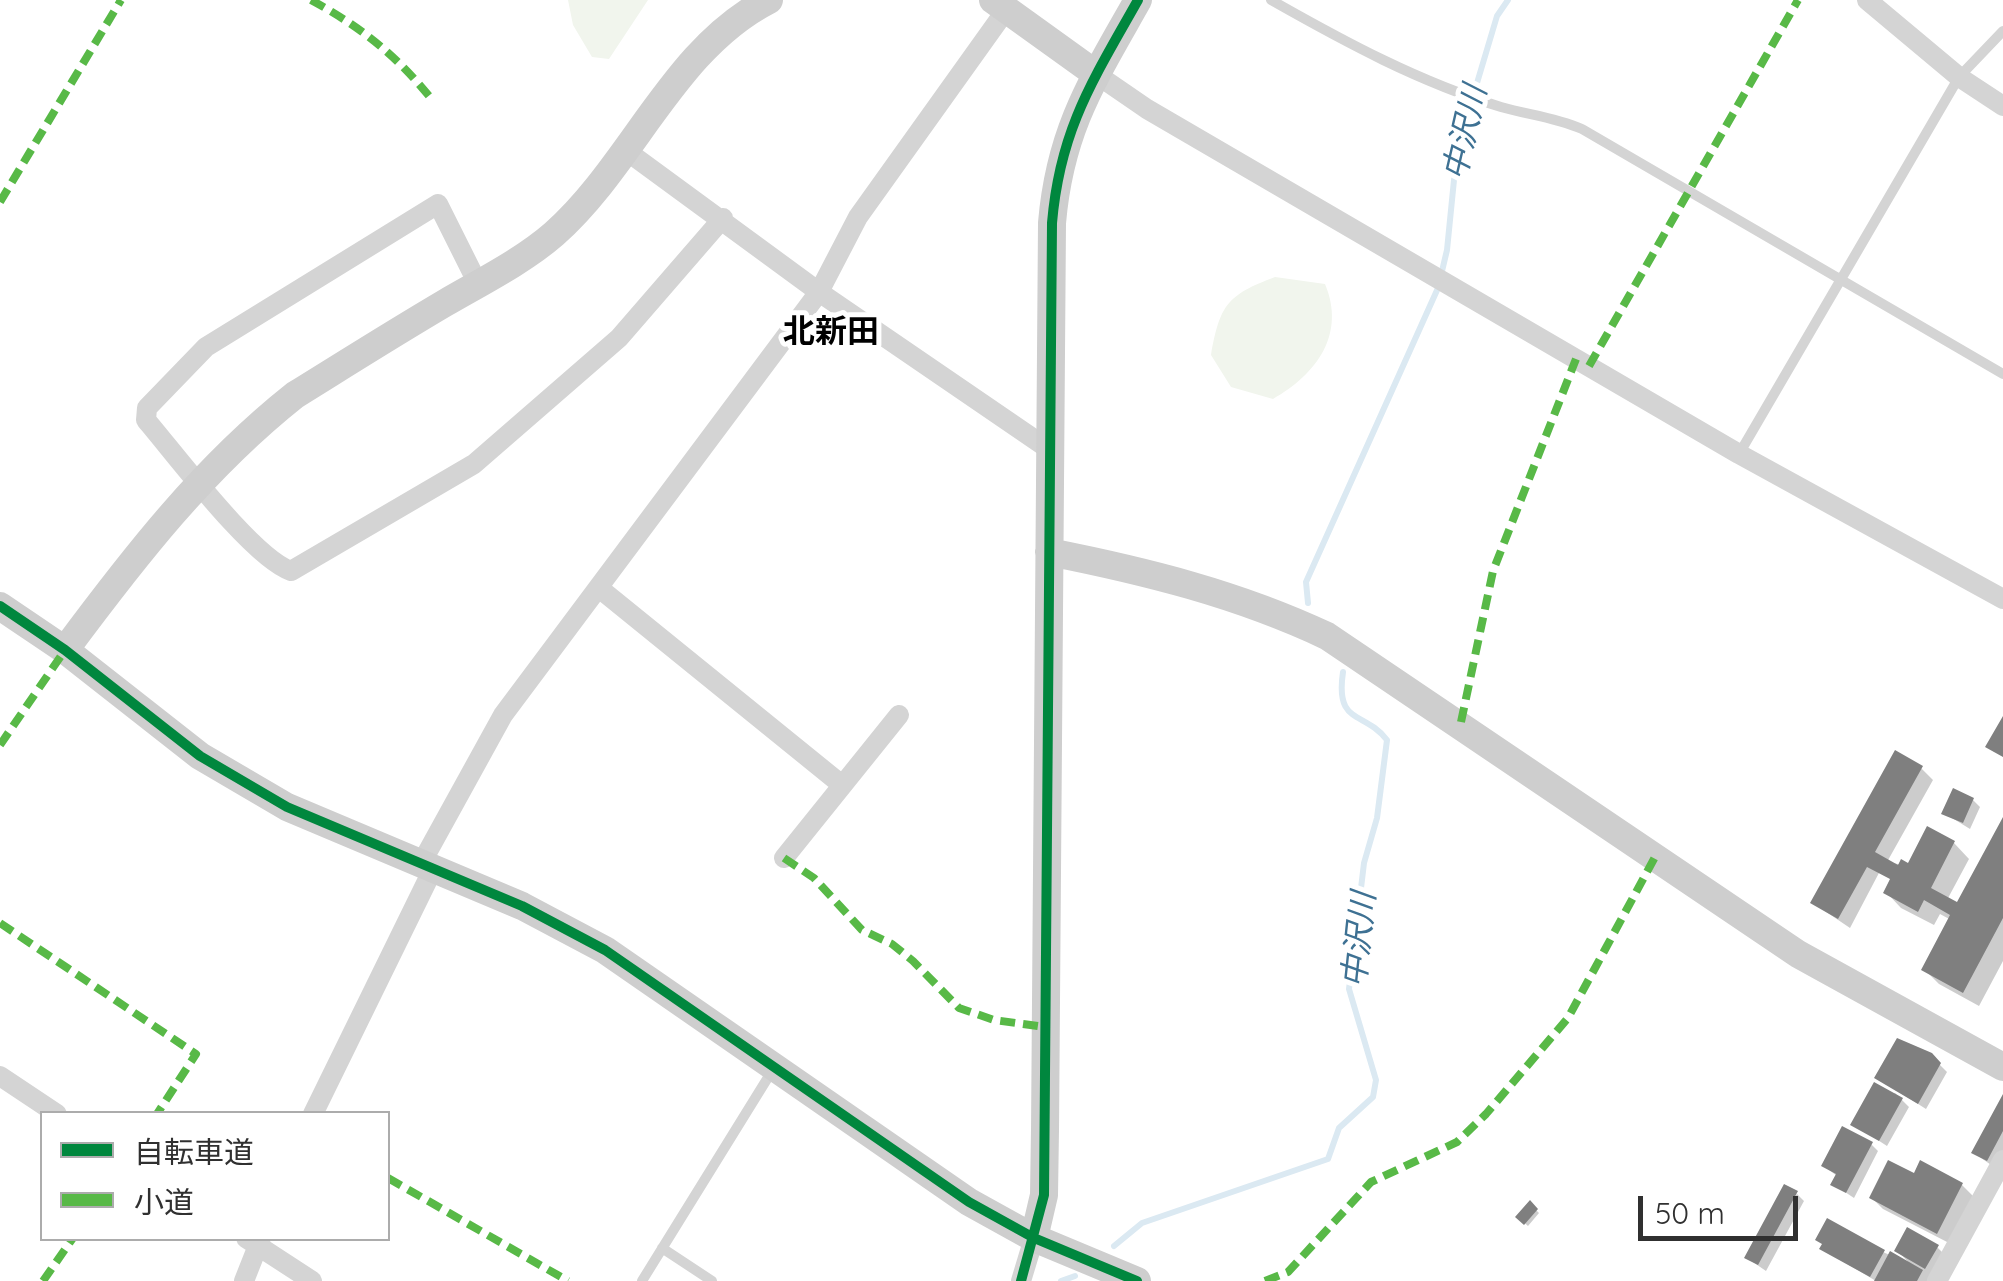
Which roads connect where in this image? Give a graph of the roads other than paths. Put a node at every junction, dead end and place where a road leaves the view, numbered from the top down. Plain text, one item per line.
1 (769, 0) edge
2 (1138, 0) edge
3 (1271, 0) edge
4 (1866, 0) edge
5 (1000, 5) edge
6 (2003, 30) edge
7 (1096, 74) junction
8 (1959, 78) junction
9 (2003, 106) edge
10 (628, 152) junction
11 (723, 218) junction
12 (1842, 278) junction
13 (478, 284) junction
14 (819, 292) junction
15 (2003, 374) edge
16 (1050, 450) junction
17 (1739, 454) junction
18 (199, 482) junction
19 (1049, 552) junction
20 (598, 588) junction
21 (2003, 598) edge
22 (0, 606) edge
23 (66, 650) junction
24 (898, 715) dead end
25 (842, 785) junction
26 (784, 858) dead end
27 (428, 864) junction
28 (775, 1066) junction
29 (2003, 1067) edge
30 (0, 1076) edge
31 (52, 1111) edge
32 (314, 1111) edge
33 (2003, 1160) edge
34 (1034, 1238) junction
35 (255, 1241) edge
36 (662, 1248) junction
37 (244, 1281) edge
38 (312, 1281) edge
39 (642, 1281) edge
40 (712, 1281) edge
41 (1022, 1281) edge
42 (1138, 1281) edge
43 (1937, 1281) edge

1 - 10 street
2 - 7 street
3 - 12 lane
4 - 8 street
5 - 7 street
5 - 14 street
6 - 8 lane
7 - 16 street
7 - 17 street
8 - 9 street
8 - 12 lane
10 - 11 street
10 - 13 street
11 - 14 street
11 - 18 street
12 - 15 lane
12 - 17 lane
13 - 18 street
13 - 18 street
14 - 16 street
14 - 20 street
16 - 19 street
17 - 21 street
18 - 23 street
19 - 29 street
19 - 34 street
20 - 25 street
20 - 27 street
22 - 23 street
23 - 27 street
24 - 25 street
25 - 26 street
27 - 28 street
27 - 32 street
28 - 34 street
28 - 36 lane
30 - 31 street
33 - 43 street
34 - 41 street
34 - 42 street
35 - 37 street
35 - 38 street
36 - 39 lane
36 - 40 lane

